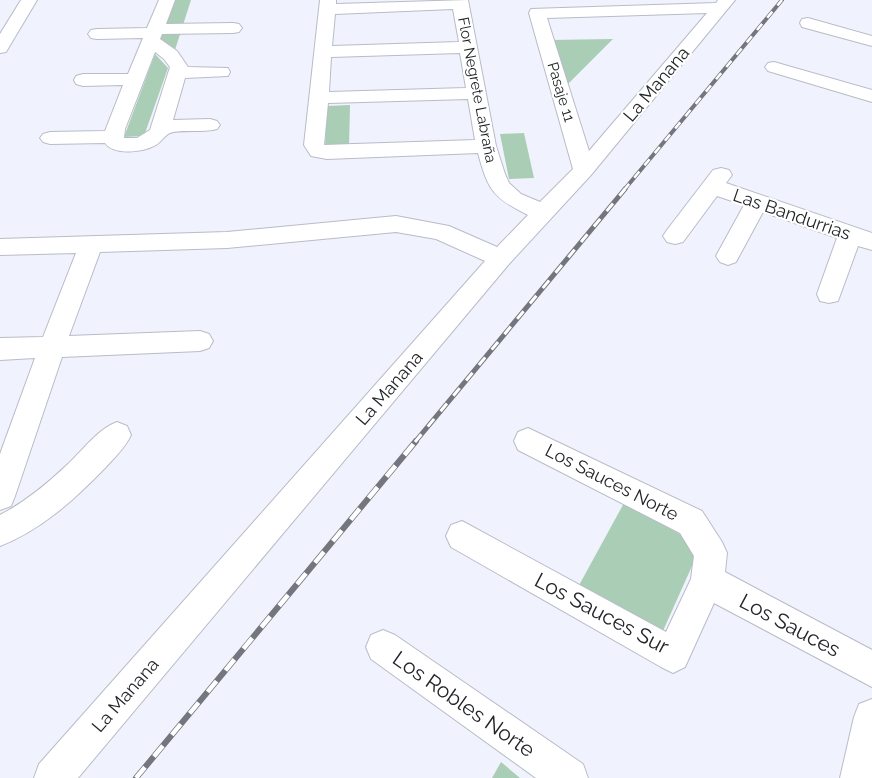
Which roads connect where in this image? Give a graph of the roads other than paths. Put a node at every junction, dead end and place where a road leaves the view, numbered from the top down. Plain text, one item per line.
1 (167, 0) edge
2 (28, 1) edge
3 (461, 2) edge
4 (9, 3) dead end
5 (327, 4) edge
6 (723, 4) edge
7 (808, 23) dead end
8 (233, 28) dead end
9 (97, 34) dead end
10 (153, 34) junction
11 (872, 41) edge
12 (468, 47) junction
13 (0, 48) edge
14 (323, 52) junction
15 (774, 67) dead end
16 (221, 72) dead end
17 (176, 73) junction
18 (134, 79) junction
19 (83, 80) dead end
20 (476, 93) junction
21 (872, 96) edge
22 (319, 98) junction
23 (210, 126) dead end
24 (160, 127) junction
25 (113, 136) junction
26 (50, 138) dead end
27 (486, 146) junction
28 (584, 170) junction
29 (757, 202) junction
30 (544, 213) junction
31 (850, 234) junction
32 (675, 236) dead end
33 (872, 242) edge
34 (92, 243) junction
35 (0, 247) edge
36 (728, 256) dead end
37 (502, 258) junction
38 (829, 294) dead end
39 (200, 342) dead end
40 (52, 347) junction
41 (0, 349) edge
42 (117, 436) dead end
43 (528, 441) dead end
44 (5, 466) edge
45 (0, 496) edge
46 (0, 530) edge
47 (462, 536) dead end
48 (707, 581) junction
49 (383, 647) dead end
50 (872, 669) edge
51 (53, 778) edge
52 (569, 778) edge

1 - 10 street
2 - 4 street
2 - 13 street
3 - 5 street
3 - 12 street, Flor Negrete Labraña
5 - 14 street
6 - 28 street, La Manana
6 - 28 street, Pasaje 11
7 - 11 street
8 - 10 street
9 - 10 street
10 - 17 street
10 - 18 street
12 - 14 street
12 - 20 street, Flor Negrete Labraña
14 - 22 street
15 - 21 street
16 - 17 street
17 - 24 street
18 - 19 street
18 - 25 street
20 - 22 street
20 - 27 street, Flor Negrete Labraña
22 - 27 street
23 - 24 street
24 - 25 street
25 - 26 street
27 - 30 street, Flor Negrete Labraña
28 - 30 street, La Manana
29 - 31 street, Las Bandurrias
29 - 32 street, Las Bandurrias
29 - 36 street
30 - 37 street, La Manana
31 - 33 street, Las Bandurrias
31 - 38 street
34 - 35 street
34 - 37 street
34 - 40 street
37 - 51 street, La Manana
39 - 40 street
40 - 41 street
40 - 44 street
42 - 46 street
43 - 48 street, Los Sauces Norte
44 - 45 street
47 - 48 street, Los Sauces Sur
48 - 50 street, Los Sauces
49 - 52 street, Los Robles Norte

